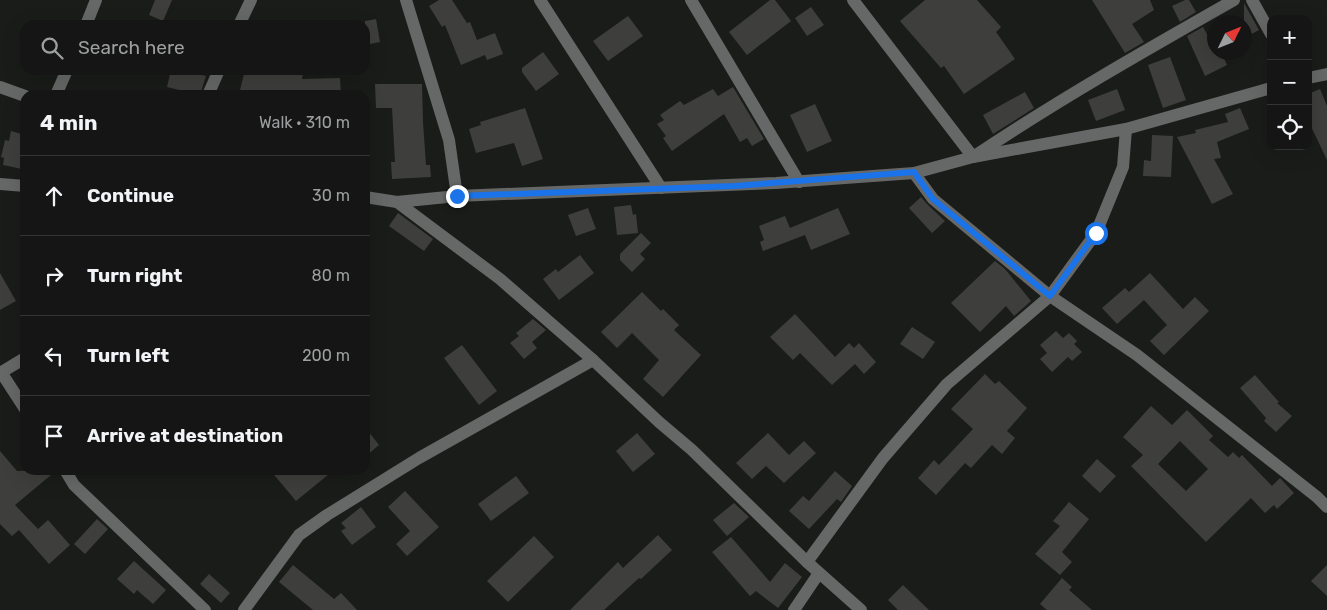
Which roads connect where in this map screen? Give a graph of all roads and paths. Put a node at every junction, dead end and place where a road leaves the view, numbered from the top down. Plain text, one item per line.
1 (96, 0) edge
2 (251, 0) edge
3 (406, 0) edge
4 (540, 0) edge
5 (691, 0) edge
6 (853, 0) edge
7 (1234, 0) edge
8 (1252, 0) edge
9 (88, 20) edge
10 (241, 20) edge
11 (1267, 27) edge
12 (1327, 74) edge
13 (65, 75) edge
14 (217, 75) edge
15 (1312, 77) edge
16 (0, 87) edge
17 (1267, 89) edge
18 (58, 90) edge
19 (210, 90) edge
20 (20, 94) edge
21 (1126, 129) junction
22 (973, 157) junction
23 (914, 172) junction
24 (799, 182) junction
25 (0, 184) edge
26 (20, 186) edge
27 (661, 188) junction
28 (457, 196) junction
29 (370, 198) edge
30 (397, 202) junction
31 (1050, 296) junction
32 (594, 360) junction
33 (20, 361) edge
34 (1, 373) edge
35 (20, 402) edge
36 (68, 475) edge
37 (1327, 507) edge
38 (807, 562) junction
39 (820, 573) junction
40 (205, 610) edge
41 (244, 610) edge
42 (794, 610) edge
43 (862, 610) edge

1 - 9 street
2 - 10 street
3 - 28 street
4 - 27 street
5 - 24 street
6 - 22 street
7 - 22 street
8 - 11 street
12 - 15 street
13 - 18 street
14 - 19 street
16 - 20 street
17 - 21 street
21 - 22 street
21 - 31 street
22 - 23 street
23 - 24 street
23 - 31 street
24 - 27 street
25 - 26 street
27 - 28 street
28 - 30 street
29 - 30 street
30 - 32 street
31 - 37 street
31 - 38 street
32 - 38 street
32 - 41 street
33 - 34 street
34 - 35 street
36 - 40 street
38 - 39 street
39 - 42 street
39 - 43 street

